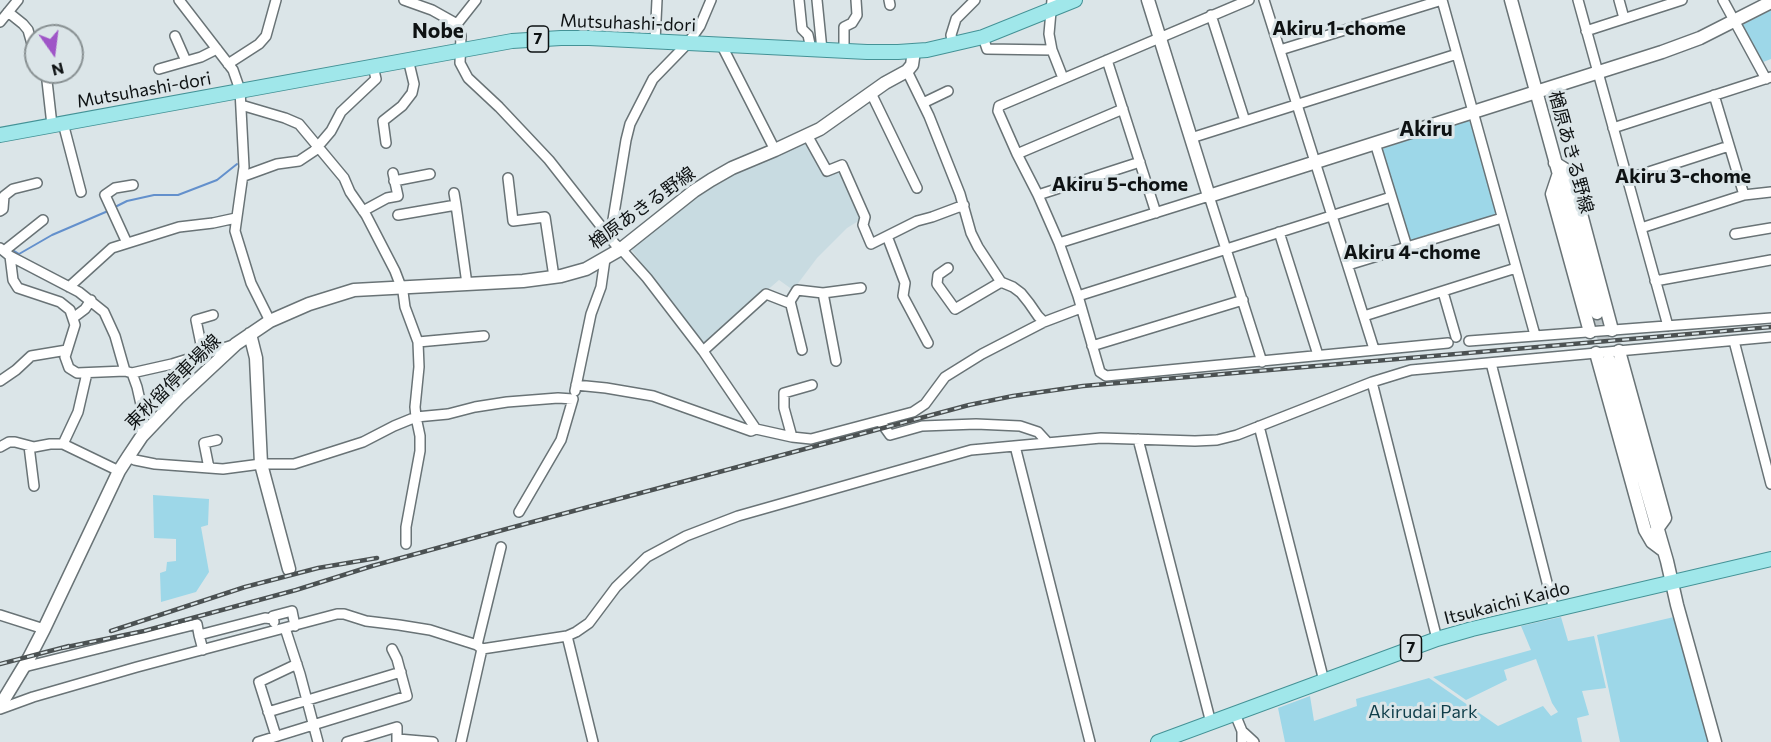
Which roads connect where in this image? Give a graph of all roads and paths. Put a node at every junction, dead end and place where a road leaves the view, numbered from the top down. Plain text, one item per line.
1 (18, 0) edge
2 (180, 0) edge
3 (276, 0) edge
4 (404, 0) edge
5 (476, 0) edge
6 (657, 0) edge
7 (711, 0) edge
8 (799, 0) edge
9 (817, 0) edge
10 (856, 0) edge
11 (975, 0) edge
12 (1075, 0) edge
13 (1148, 0) edge
14 (1250, 0) edge
15 (1264, 0) edge
16 (1442, 0) edge
17 (1511, 0) edge
18 (1578, 0) edge
19 (1619, 0) edge
20 (1682, 0) edge
21 (1723, 0) edge
22 (1668, 2) edge
23 (1771, 2) edge
24 (1051, 5) edge
25 (8, 12) junction
26 (1212, 15) junction
27 (1624, 18) junction
28 (0, 21) edge
29 (1734, 22) junction
30 (458, 24) junction
31 (24, 25) edge
32 (1586, 31) junction
33 (175, 36) dead end
34 (983, 37) junction
35 (1160, 38) junction
36 (655, 41) junction
37 (688, 43) junction
38 (721, 44) junction
39 (953, 45) junction
40 (217, 49) junction
41 (461, 50) junction
42 (816, 50) junction
43 (1052, 50) junction
44 (1280, 50) junction
45 (844, 51) junction
46 (914, 51) junction
47 (1457, 54) junction
48 (408, 59) junction
49 (1107, 60) junction
50 (186, 61) junction
51 (228, 64) junction
52 (373, 66) junction
53 (159, 69) dead end
54 (907, 71) junction
55 (1598, 73) junction
56 (1063, 78) junction
57 (1768, 78) edge
58 (49, 84) edge
59 (240, 90) junction
60 (948, 91) dead end
61 (1537, 92) junction
62 (871, 93) junction
63 (1714, 95) junction
64 (923, 103) junction
65 (1297, 104) junction
66 (241, 105) junction
67 (1123, 109) junction
68 (1474, 112) junction
69 (1245, 121) junction
70 (57, 124) junction
71 (1613, 128) junction
72 (0, 135) edge
73 (807, 135) junction
74 (1191, 138) junction
75 (386, 143) dead end
76 (1375, 143) junction
77 (1729, 146) junction
78 (318, 147) junction
79 (775, 150) junction
80 (1017, 154) junction
81 (1140, 162) junction
82 (1315, 162) junction
83 (1555, 163) junction
84 (430, 174) dead end
85 (1558, 176) junction
86 (244, 177) junction
87 (508, 178) dead end
88 (1627, 179) junction
89 (37, 183) dead end
90 (133, 185) dead end
91 (917, 188) dead end
92 (81, 192) dead end
93 (1771, 192) edge
94 (454, 193) dead end
95 (1038, 195) junction
96 (1744, 195) junction
97 (1209, 196) junction
98 (1391, 197) junction
99 (964, 205) junction
100 (456, 206) junction
101 (0, 211) edge
102 (363, 211) junction
103 (1156, 213) junction
104 (398, 215) dead end
105 (1332, 216) junction
106 (236, 218) junction
107 (1502, 218) junction
108 (43, 220) dead end
109 (1641, 228) junction
110 (1771, 228) edge
111 (1279, 232) junction
112 (1735, 234) dead end
113 (887, 236) junction
114 (610, 237) junction
115 (127, 243) junction
116 (1059, 243) junction
117 (1407, 247) junction
118 (621, 249) junction
119 (1226, 249) junction
120 (6, 250) edge
121 (605, 259) junction
122 (1771, 260) edge
123 (1348, 265) junction
124 (948, 268) dead end
125 (1516, 268) junction
126 (554, 277) junction
127 (1655, 281) junction
128 (1001, 282) junction
129 (466, 285) junction
130 (69, 287) junction
131 (401, 287) junction
132 (861, 288) dead end
133 (1443, 292) junction
134 (823, 293) junction
135 (1078, 296) junction
136 (91, 300) junction
137 (1243, 300) junction
138 (790, 301) junction
139 (1081, 308) junction
140 (1597, 313) tunnel mouth
141 (213, 315) dead end
142 (1364, 316) junction
143 (73, 318) junction
144 (1771, 318) edge
145 (270, 321) junction
146 (1044, 322) junction
147 (1668, 326) junction
148 (1612, 330) junction
149 (1590, 332) junction
150 (250, 334) junction
151 (1535, 335) junction
152 (484, 336) dead end
153 (1771, 337) edge
154 (1469, 341) dead end
155 (1734, 341) junction
156 (418, 342) junction
157 (928, 343) dead end
158 (236, 344) junction
159 (1092, 346) junction
160 (1374, 349) junction
161 (67, 350) junction
162 (802, 350) dead end
163 (703, 351) junction
164 (1596, 353) junction
165 (203, 354) junction
166 (1318, 355) junction
167 (1614, 356) junction
168 (836, 362) dead end
169 (1262, 362) junction
170 (1491, 363) junction
171 (128, 372) junction
172 (87, 373) junction
173 (0, 381) edge
174 (1372, 382) junction
175 (812, 385) dead end
176 (576, 386) junction
177 (573, 399) junction
178 (417, 417) junction
179 (880, 422) junction
180 (1259, 426) junction
181 (756, 429) junction
182 (142, 436) junction
183 (792, 437) junction
184 (1138, 439) junction
185 (217, 440) dead end
186 (1048, 443) junction
187 (63, 444) junction
188 (29, 446) junction
189 (1015, 446) junction
190 (0, 447) edge
191 (128, 457) junction
192 (261, 464) junction
193 (209, 468) junction
194 (119, 471) junction
195 (1771, 484) edge
196 (34, 486) dead end
197 (519, 512) dead end
198 (406, 544) dead end
199 (501, 548) dead end
200 (1664, 551) junction
201 (1771, 559) edge
202 (289, 569) dead end
203 (1672, 582) junction
204 (1554, 610) junction
205 (0, 615) edge
206 (273, 618) junction
207 (286, 628) junction
208 (44, 629) junction
209 (199, 635) junction
210 (567, 636) junction
211 (1437, 639) junction
212 (479, 647) junction
213 (392, 649) dead end
214 (203, 650) junction
215 (297, 664) junction
216 (24, 667) junction
217 (401, 672) junction
218 (1324, 681) junction
219 (307, 700) junction
220 (0, 708) edge
221 (268, 712) junction
222 (1235, 714) junction
223 (1211, 723) junction
224 (314, 724) junction
225 (1242, 731) junction
226 (276, 736) junction
227 (398, 741) edge
228 (258, 742) edge
229 (318, 742) edge
230 (347, 742) edge
231 (433, 742) edge
232 (461, 742) edge
233 (593, 742) edge
234 (1090, 742) edge
235 (1158, 742) edge
236 (1242, 742) edge
237 (1251, 742) edge
238 (1715, 742) edge

1 - 25 street
2 - 40 street
3 - 51 street
4 - 30 street
5 - 30 street
6 - 36 street
7 - 37 street
8 - 42 street
9 - 42 street
10 - 45 street
11 - 39 street
12 - 24 main road, Mutsuhashi-dori / 7
13 - 35 main road
14 - 26 street
15 - 44 street
16 - 44 street
16 - 47 street
17 - 61 main road, 楢原あきる野線
18 - 32 street
19 - 27 street
20 - 22 street
21 - 29 street
22 - 27 street
23 - 29 main road
24 - 34 main road, Mutsuhashi-dori / 7
24 - 43 street
25 - 28 street
25 - 31 street
26 - 35 street
26 - 69 street
27 - 32 street
29 - 55 main road
29 - 57 street
30 - 41 street
32 - 55 street
33 - 50 street
34 - 39 main road, Mutsuhashi-dori / 7
34 - 43 street
35 - 49 street
35 - 74 main road
36 - 37 main road, Mutsuhashi-dori / 7
36 - 41 main road, Mutsuhashi-dori / 7
37 - 38 main road, Mutsuhashi-dori / 7
37 - 114 street
38 - 42 main road, Mutsuhashi-dori / 7
38 - 79 street
39 - 46 main road, Mutsuhashi-dori / 7
40 - 50 street
40 - 51 street
41 - 48 main road, Mutsuhashi-dori / 7
41 - 114 street
42 - 45 main road, Mutsuhashi-dori / 7
43 - 56 street
44 - 65 street
45 - 46 main road, Mutsuhashi-dori / 7
46 - 54 main road
47 - 65 street
47 - 68 street
48 - 52 main road, Mutsuhashi-dori / 7
48 - 75 street
49 - 56 street
49 - 67 street
50 - 53 street
51 - 59 street
52 - 59 main road, Mutsuhashi-dori / 7
52 - 78 street
54 - 62 main road, 楢原あきる野線
54 - 64 street
55 - 61 main road
55 - 71 street
56 - 80 street
57 - 63 street
58 - 70 street
59 - 66 street
59 - 70 main road, Mutsuhashi-dori / 7
60 - 64 street
61 - 68 main road
61 - 83 main road, 楢原あきる野線
62 - 73 main road, 楢原あきる野線
62 - 91 street
63 - 71 street
63 - 77 street
64 - 99 street
65 - 69 street
65 - 82 street
66 - 78 street
66 - 86 street
67 - 80 street
67 - 81 street
68 - 76 main road
68 - 107 street
69 - 74 street
70 - 72 main road, Mutsuhashi-dori / 7
70 - 92 street
71 - 88 street
73 - 79 main road, 楢原あきる野線
73 - 113 street
74 - 97 main road
76 - 82 main road
76 - 98 street
77 - 88 street
77 - 96 street
78 - 86 street
78 - 102 street
79 - 118 main road, 楢原あきる野線
80 - 95 street
81 - 95 street
81 - 103 street
82 - 97 main road
82 - 105 street
83 - 85 main road, 楢原あきる野線
83 - 148 main road
84 - 102 street
85 - 140 main road, 楢原あきる野線
85 - 149 main road
86 - 106 street
87 - 126 street
88 - 109 street
89 - 101 street
90 - 115 street
93 - 96 street
94 - 100 street
95 - 116 street
96 - 109 street
97 - 103 street
97 - 119 street
98 - 105 street
98 - 117 street
99 - 113 street
99 - 128 street
100 - 104 street
100 - 129 street
102 - 131 street
103 - 116 street
105 - 111 street
105 - 123 street
106 - 115 street
106 - 145 street
107 - 117 street
107 - 125 street
108 - 120 street
109 - 127 street
110 - 112 street
111 - 119 street
111 - 166 street
113 - 157 street
114 - 118 street
115 - 130 street
116 - 135 street
117 - 123 street
118 - 121 main road, 楢原あきる野線
118 - 163 street
119 - 135 street
119 - 137 street
120 - 130 street
120 - 143 street
121 - 126 main road, 楢原あきる野線
121 - 176 street
122 - 127 street
123 - 142 street
124 - 128 street
125 - 133 street
125 - 151 street
126 - 129 main road, 楢原あきる野線
127 - 147 street
128 - 146 street
129 - 131 main road, 楢原あきる野線
130 - 136 street
131 - 145 main road, 楢原あきる野線
131 - 156 street
132 - 134 street
133 - 142 street
133 - 160 street
134 - 138 street
134 - 168 street
135 - 139 street
136 - 143 street
136 - 171 street
137 - 159 street
137 - 169 street
138 - 162 street
138 - 163 street
139 - 146 street
139 - 159 street
141 - 165 street
142 - 160 street
143 - 161 street
144 - 147 street
145 - 150 main road, 楢原あきる野線
146 - 179 street
147 - 148 street
148 - 149 street
149 - 151 street
150 - 158 main road, 東秋留停車場線
150 - 192 main road
151 - 154 street
152 - 156 street
153 - 155 street
155 - 167 street
155 - 195 street
156 - 178 street
158 - 165 street
158 - 182 main road, 東秋留停車場線
159 - 169 street
160 - 166 street
161 - 172 street
161 - 173 street
163 - 181 street
164 - 167 street
164 - 170 street
164 - 200 main road
165 - 171 street
166 - 169 street
167 - 200 main road
170 - 174 street
170 - 204 street
171 - 172 street
171 - 182 street
172 - 187 street
174 - 180 street
174 - 211 street
175 - 183 street
176 - 177 street
176 - 181 street
177 - 178 street
177 - 197 street
178 - 192 street
178 - 198 street
179 - 183 street
179 - 186 street
180 - 184 street
180 - 218 street
181 - 183 street
182 - 191 main road, 東秋留停車場線
184 - 186 street
184 - 223 street
185 - 193 street
186 - 189 street
187 - 188 street
187 - 194 street
188 - 190 street
188 - 196 street
189 - 210 street
189 - 234 street
191 - 193 street
191 - 194 main road, 東秋留停車場線
192 - 193 street
192 - 202 main road
194 - 208 main road, 東秋留停車場線
199 - 212 street
200 - 203 main road
201 - 203 main road, Itsukaichi Kaido / 7
203 - 204 main road, Itsukaichi Kaido / 7
203 - 238 main road
204 - 211 main road, Itsukaichi Kaido / 7
205 - 208 street
206 - 207 street
206 - 207 street
206 - 209 street
207 - 212 street
207 - 214 street
207 - 215 street
208 - 216 main road, 東秋留停車場線
209 - 214 street
209 - 216 street
210 - 212 street
210 - 233 street
211 - 218 main road, Itsukaichi Kaido / 7
212 - 232 street
213 - 217 street
214 - 220 street
215 - 219 street
215 - 221 street
216 - 220 main road, 東秋留停車場線
217 - 219 street
217 - 224 street
218 - 222 main road, Itsukaichi Kaido / 7
219 - 221 street
219 - 224 street
221 - 226 street
222 - 223 main road, Itsukaichi Kaido / 7
222 - 225 street
223 - 235 main road, Itsukaichi Kaido / 7
224 - 226 street
224 - 229 street
225 - 236 street
225 - 237 street
226 - 228 street
227 - 230 street
227 - 231 street

